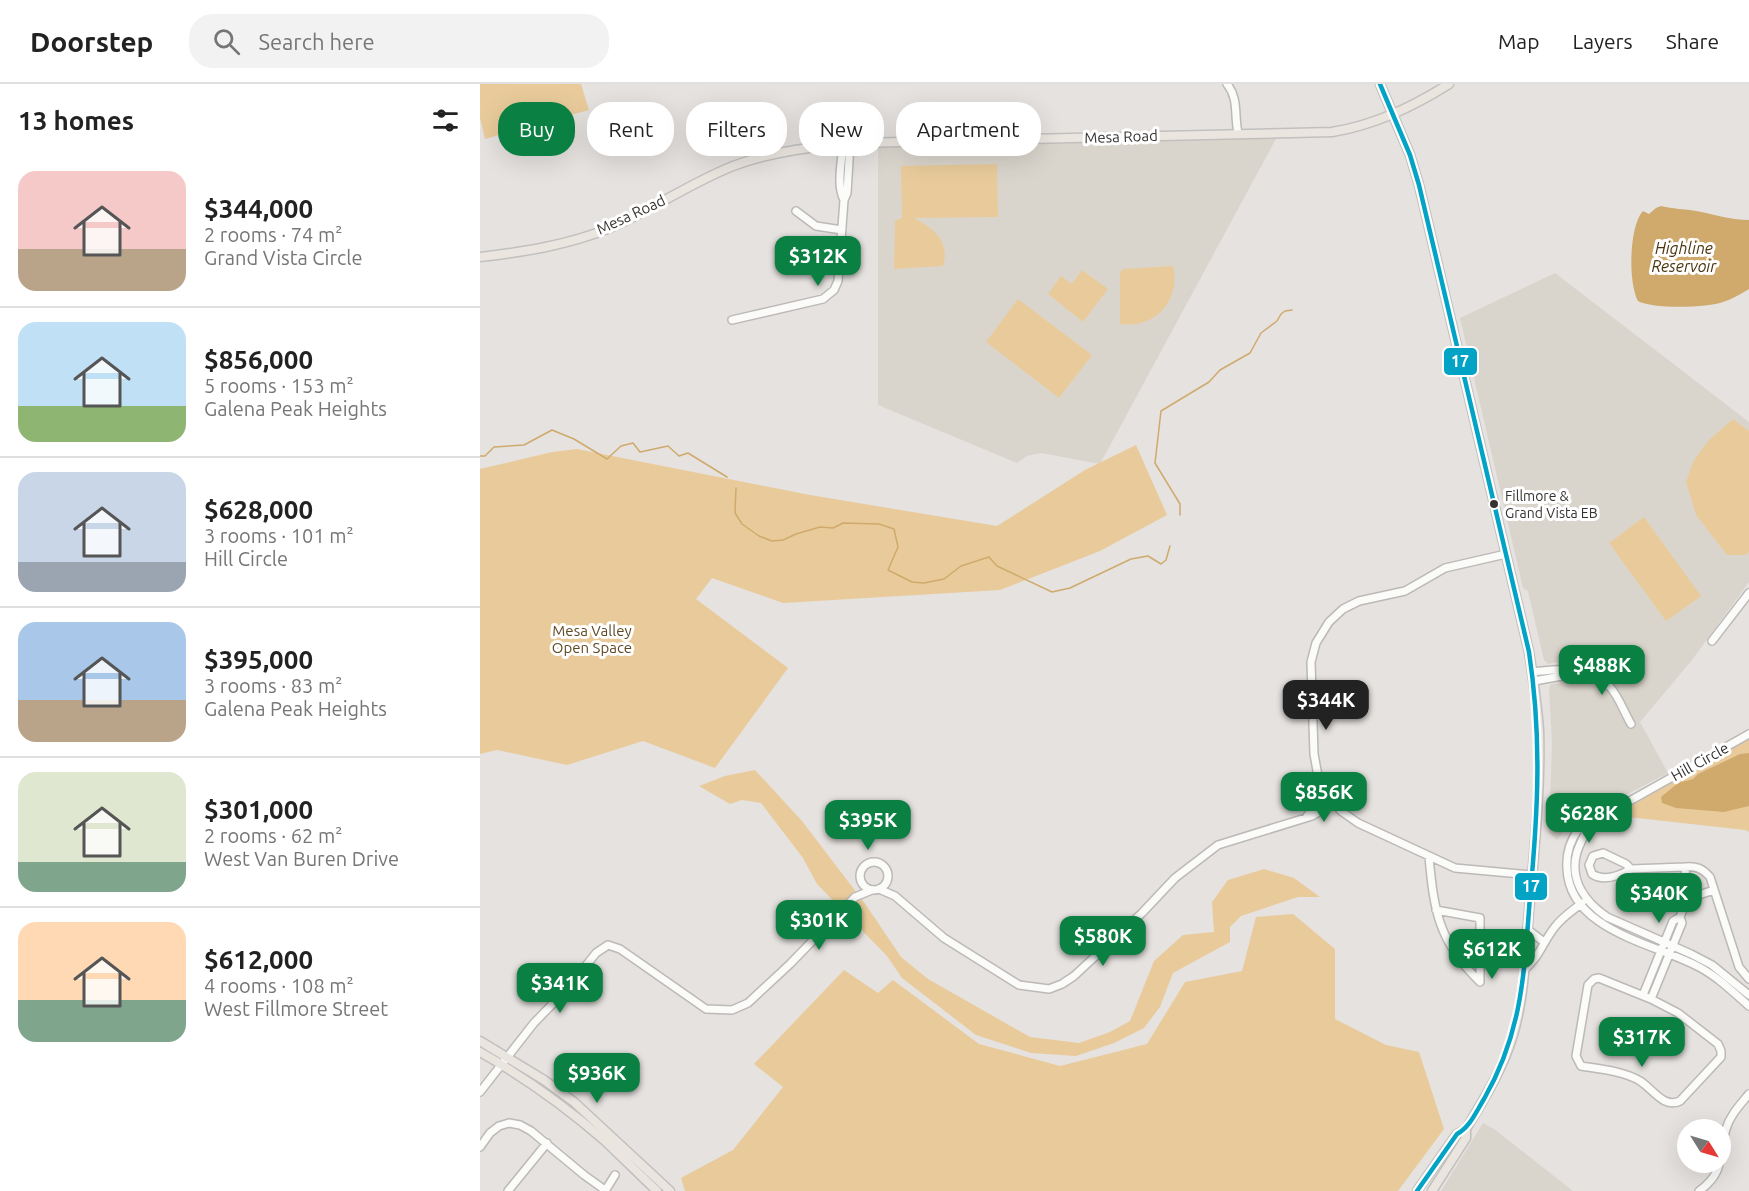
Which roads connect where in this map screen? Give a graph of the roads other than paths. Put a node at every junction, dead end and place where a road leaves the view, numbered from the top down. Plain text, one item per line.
1 (1227, 84) edge
2 (1380, 84) edge
3 (1449, 84) edge
4 (1393, 116) junction
5 (1238, 133) junction
6 (884, 143) edge
7 (799, 150) edge
8 (846, 156) edge
9 (795, 211) dead end
10 (842, 230) junction
11 (480, 257) edge
12 (732, 320) dead end
13 (1506, 554) junction
14 (1749, 593) edge
15 (1712, 641) dead end
16 (1533, 676) junction
17 (1631, 724) dead end
18 (1749, 734) edge
19 (1331, 800) junction
20 (1588, 825) junction
21 (1429, 857) junction
22 (1685, 867) junction
23 (1631, 870) junction
24 (1532, 875) junction
25 (861, 880) junction
26 (887, 881) junction
27 (876, 889) junction
28 (1714, 890) junction
29 (895, 896) junction
30 (855, 897) junction
31 (1587, 899) junction
32 (1687, 899) junction
33 (1580, 905) junction
34 (1436, 910) junction
35 (1680, 917) junction
36 (1527, 929) junction
37 (1544, 942) junction
38 (1664, 942) junction
39 (1672, 946) junction
40 (1661, 950) junction
41 (1669, 954) junction
42 (1524, 970) junction
43 (1749, 979) edge
44 (1643, 995) junction
45 (1749, 995) edge
46 (1651, 999) junction
47 (1749, 1006) edge
48 (480, 1041) edge
49 (480, 1052) edge
50 (503, 1060) junction
51 (480, 1092) edge
52 (1749, 1094) edge
53 (1466, 1129) junction
54 (481, 1142) edge
55 (547, 1143) junction
56 (615, 1174) dead end
57 (658, 1189) edge
58 (605, 1190) edge
59 (508, 1191) edge
60 (670, 1191) edge
61 (1417, 1191) edge
62 (1432, 1191) edge
63 (1699, 1191) edge

1 - 5 street
2 - 4 main road
3 - 4 main road, Mesa Road
4 - 5 main road, Mesa Road
4 - 13 main road
5 - 6 main road, Mesa Road
7 - 11 main road, Mesa Road
8 - 10 street
9 - 10 street
10 - 12 street
13 - 16 main road
13 - 19 street
14 - 15 street
16 - 17 street
16 - 24 main road
18 - 20 street, Hill Circle
19 - 21 street
19 - 29 street
20 - 31 street
20 - 33 street, Hill Circle
21 - 24 street
21 - 34 street
22 - 23 street
22 - 28 street
22 - 32 street
23 - 23 street
24 - 36 main road
25 - 26 street
25 - 27 street
25 - 30 street
26 - 27 street
26 - 29 street
27 - 29 street
27 - 30 street
28 - 32 street
28 - 43 street
30 - 50 street
31 - 33 street
31 - 38 street
32 - 35 street
33 - 37 street
33 - 40 street, Hill Circle
34 - 34 street
35 - 38 street
35 - 39 street
36 - 37 street
36 - 42 main road
37 - 42 street
38 - 39 street
38 - 40 street
39 - 41 street
39 - 45 street
40 - 41 street, Hill Circle
40 - 44 street
41 - 46 street
41 - 47 street, Hill Circle
42 - 53 main road
44 - 46 street
44 - 46 street
48 - 50 main road
49 - 50 main road
50 - 51 street
50 - 57 main road
52 - 63 street
53 - 61 main road
53 - 62 main road
54 - 55 street
55 - 58 street
55 - 59 street
56 - 58 street
57 - 60 main road

